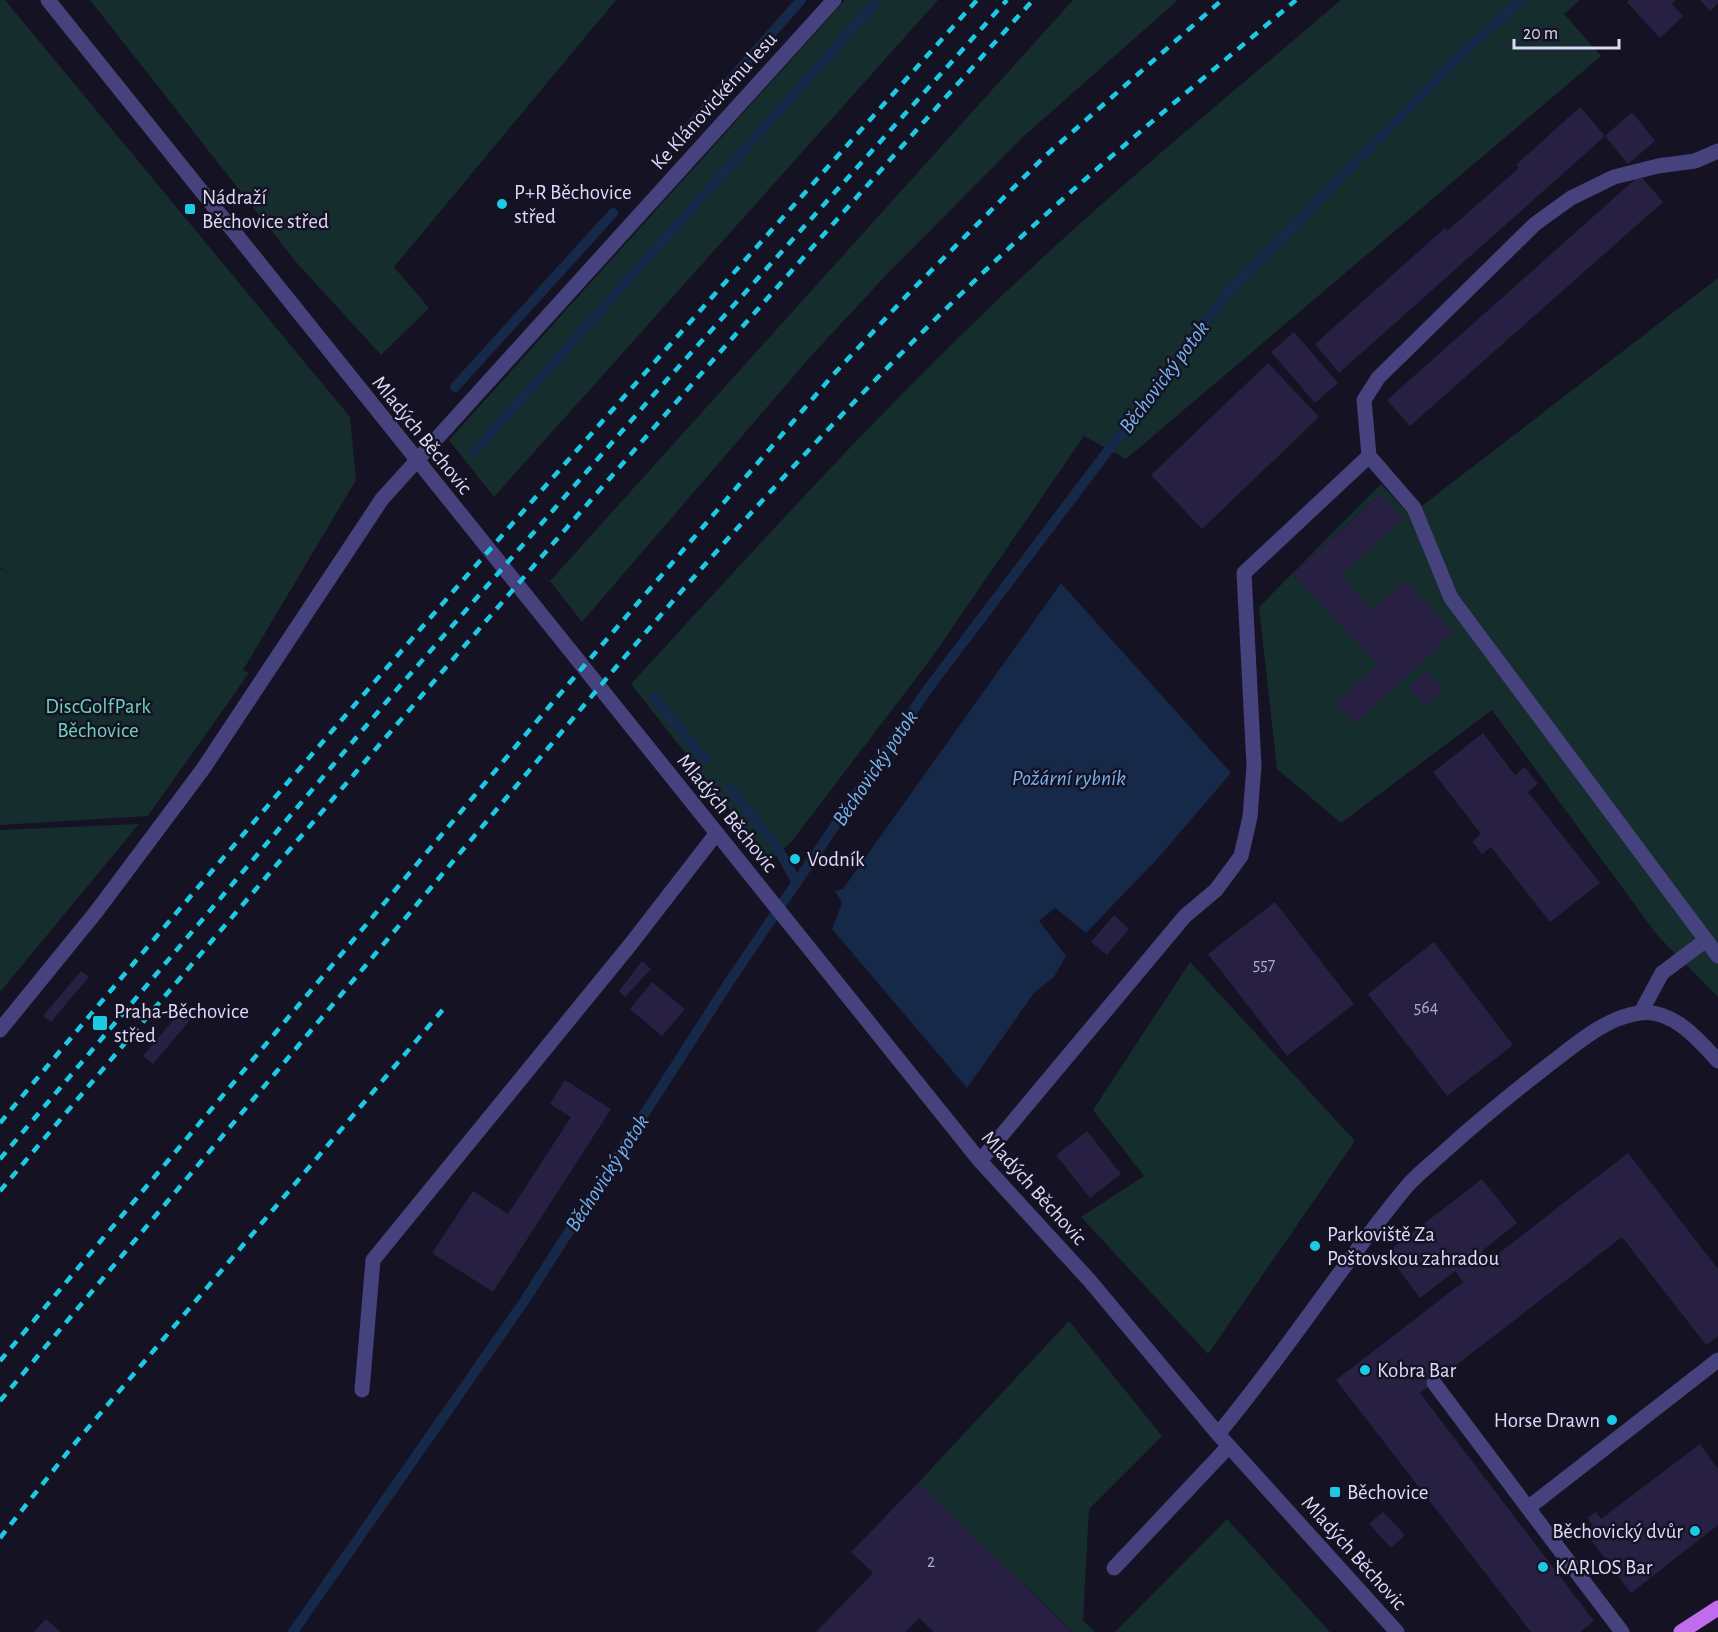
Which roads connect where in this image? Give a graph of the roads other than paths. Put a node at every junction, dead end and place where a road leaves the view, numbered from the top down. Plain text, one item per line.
1 (48, 0) edge
2 (834, 0) edge
3 (1718, 151) edge
4 (1370, 456) junction
5 (415, 460) junction
6 (716, 834) junction
7 (1706, 940) junction
8 (1718, 956) edge
9 (1641, 1012) junction
10 (0, 1030) edge
11 (1717, 1060) edge
12 (980, 1161) junction
13 (1718, 1360) edge
14 (1434, 1383) dead end
15 (362, 1390) dead end
16 (1218, 1434) junction
17 (1229, 1446) junction
18 (1528, 1508) junction
19 (1114, 1568) dead end
20 (1718, 1608) edge
21 (1397, 1632) edge
22 (1622, 1632) edge
23 (1681, 1632) edge

1 - 5 street, Mladých Běchovic
2 - 5 street, Ke Klánovickému lesu
3 - 4 street
4 - 7 street
4 - 12 street
5 - 6 street, Mladých Běchovic
5 - 10 street, Ke Klánovickému lesu
6 - 12 street, Mladých Běchovic
6 - 15 street
7 - 8 street
7 - 9 street
9 - 11 street
9 - 16 street
12 - 16 street, Mladých Běchovic
13 - 18 street
14 - 18 street
16 - 17 street, Mladých Běchovic
17 - 19 street
17 - 21 street, Mladých Běchovic
18 - 22 street
20 - 23 main road

